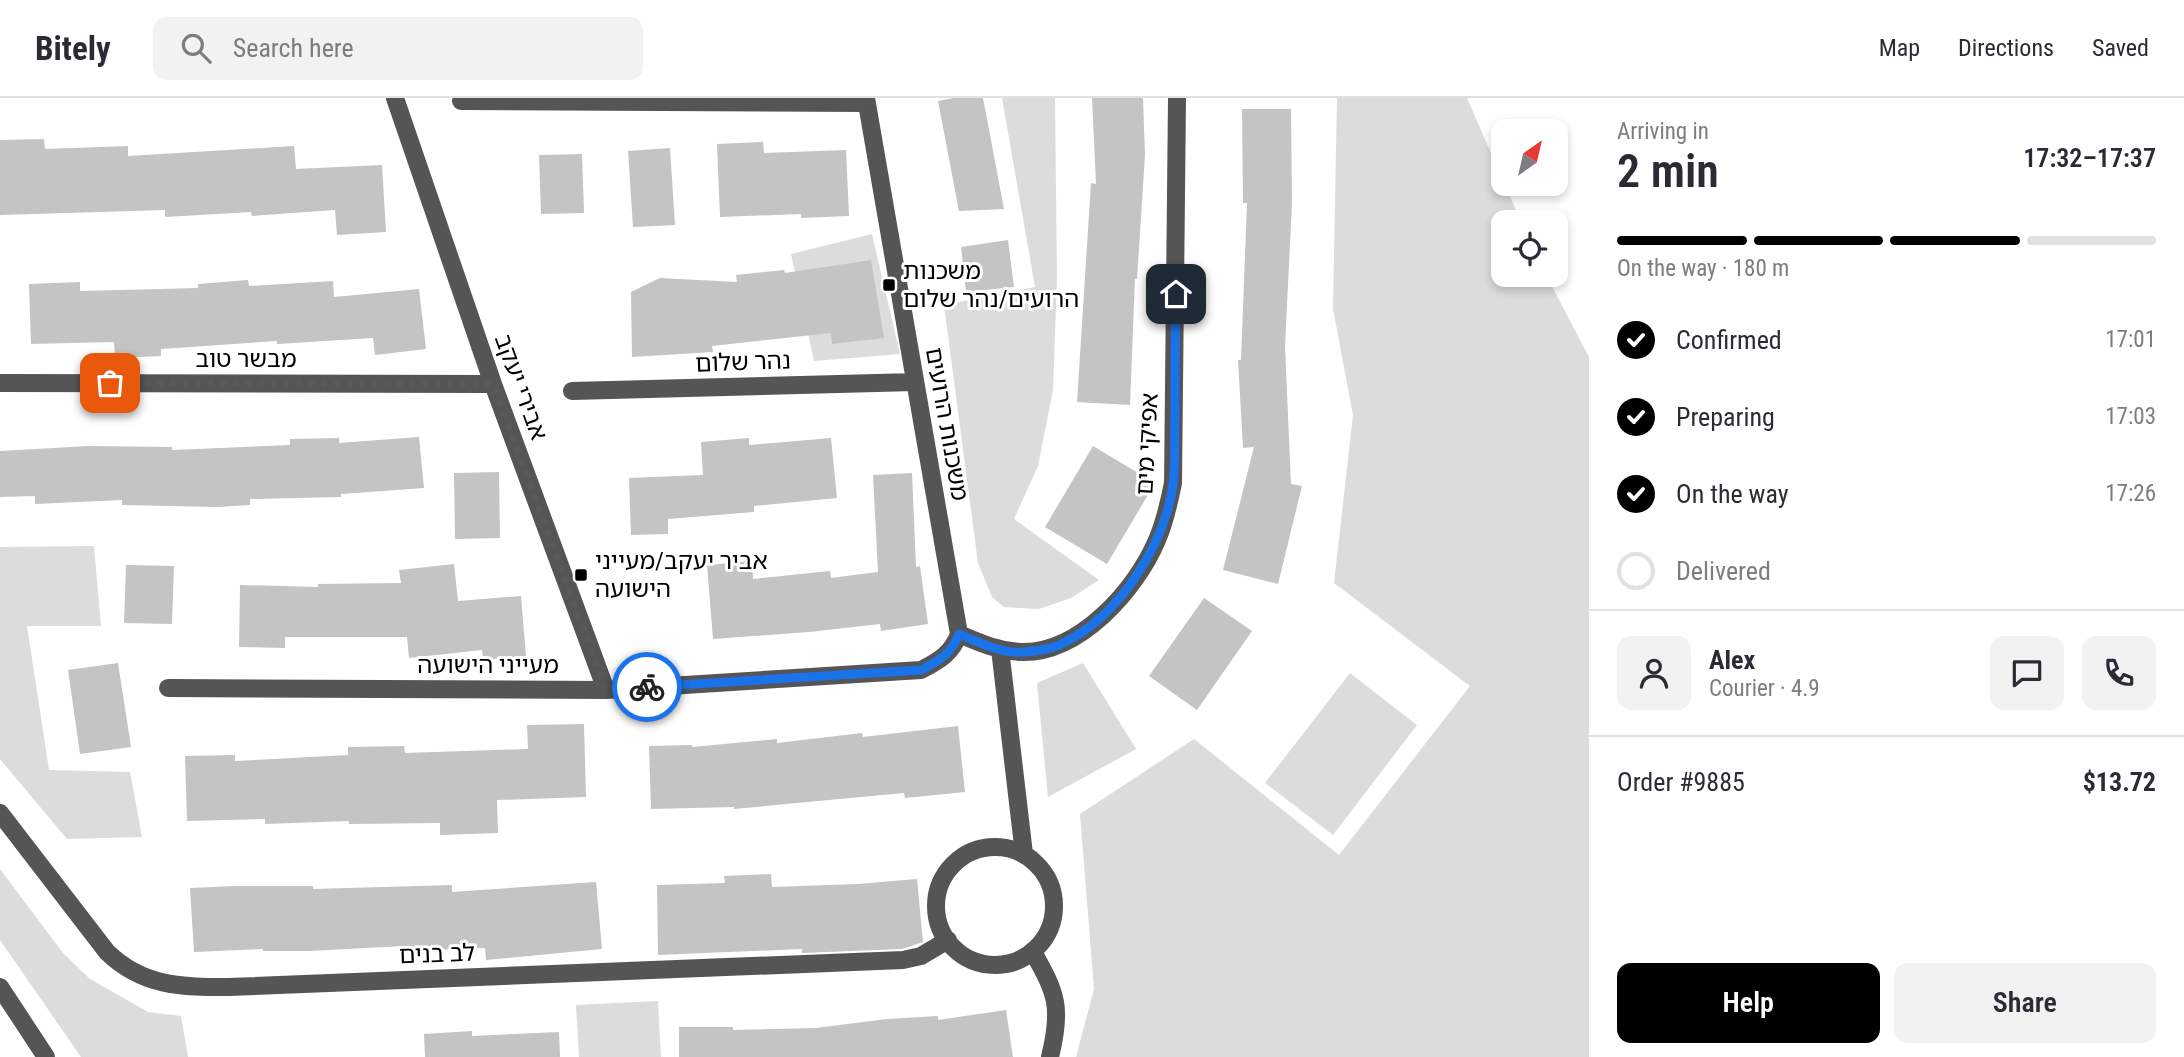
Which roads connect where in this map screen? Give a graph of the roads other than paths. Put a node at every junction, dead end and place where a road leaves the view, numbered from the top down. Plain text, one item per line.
1 (395, 98) edge
2 (1177, 98) edge
3 (461, 101) dead end
4 (866, 101) edge
5 (915, 382) junction
6 (0, 383) edge
7 (493, 384) junction
8 (572, 391) dead end
9 (959, 634) junction
10 (1000, 649) junction
11 (168, 688) dead end
12 (606, 690) junction
13 (0, 813) edge
14 (1024, 854) junction
15 (948, 940) junction
16 (1033, 952) junction
17 (0, 987) edge
18 (46, 1057) edge
19 (1050, 1057) edge

1 - 7 street, אבירי יעקב
2 - 10 street, אפיקי מים
3 - 4 street
4 - 5 street, משכנות הרועים
5 - 8 street, נהר שלום
5 - 9 street, משכנות הרועים
6 - 7 street, מבשר טוב
7 - 12 street, אבירי יעקב
9 - 10 street, אפיקי מים
9 - 12 street, מעייני הישועה
10 - 14 street
11 - 12 street, מעייני הישועה
13 - 15 street, לב בנים
14 - 15 street
14 - 16 street
15 - 16 street
16 - 19 street
17 - 18 street

